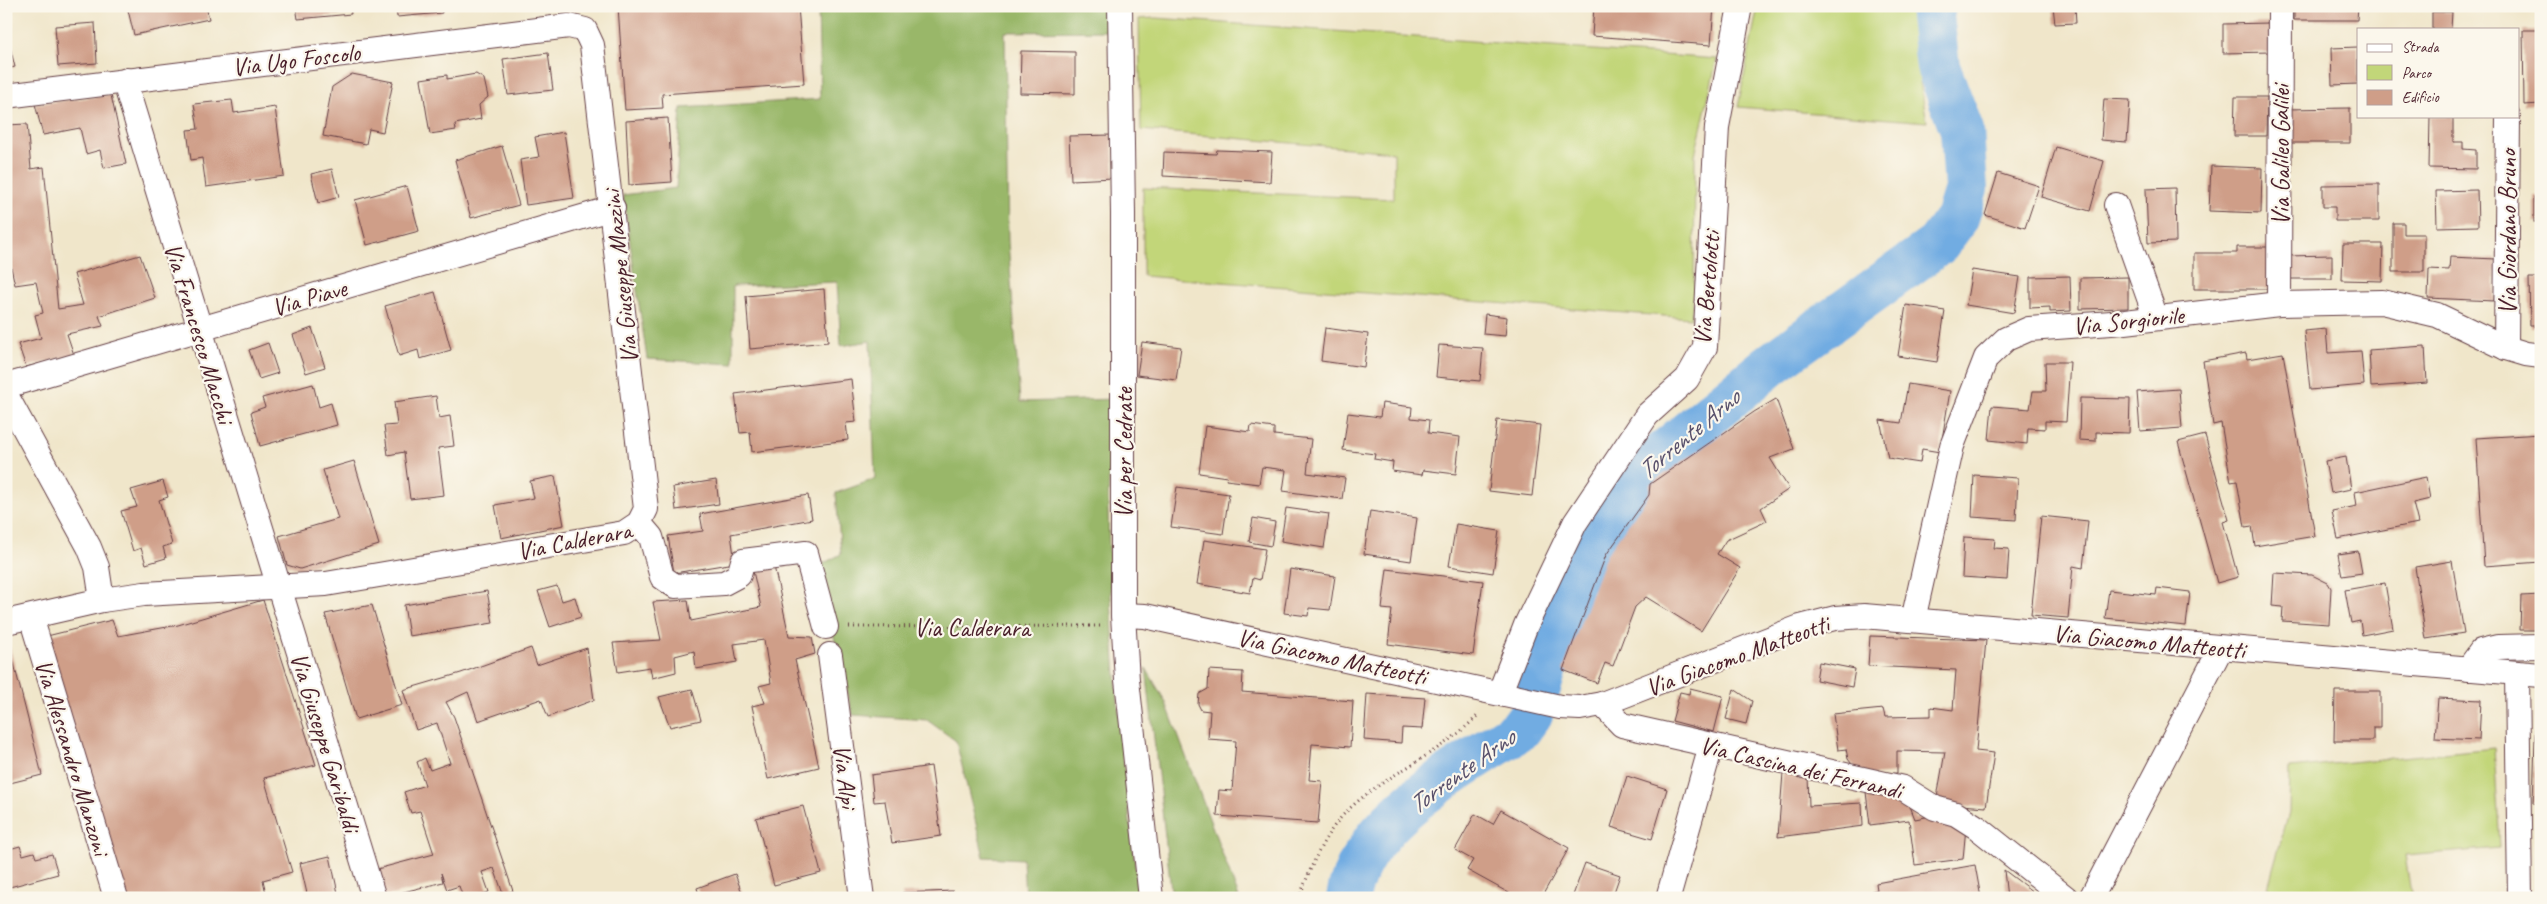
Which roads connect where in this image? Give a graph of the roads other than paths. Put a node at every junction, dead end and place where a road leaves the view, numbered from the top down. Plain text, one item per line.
1 (1120, 6) edge
2 (1740, 6) edge
3 (2280, 6) edge
4 (585, 30) joint
5 (127, 80) junction
6 (6, 96) edge
7 (2508, 118) edge
8 (2116, 205) dead end
9 (612, 208) junction
10 (2279, 304) junction
11 (2156, 318) junction
12 (199, 330) junction
13 (2506, 348) junction
14 (2541, 356) edge
15 (6, 386) edge
16 (6, 395) edge
17 (639, 523) junction
18 (278, 585) junction
19 (102, 600) junction
20 (31, 617) junction
21 (1123, 620) junction
22 (1913, 620) junction
23 (6, 622) edge
24 (826, 627) road end
25 (2541, 646) edge
26 (2221, 648) junction
27 (830, 655) dead end
28 (2468, 670) junction
29 (2516, 674) junction
30 (2541, 675) edge
31 (1507, 694) junction
32 (1602, 704) junction
33 (1711, 746) junction
34 (116, 898) edge
35 (374, 898) edge
36 (862, 898) edge
37 (1151, 898) edge
38 (1668, 898) edge
39 (2066, 898) edge
40 (2091, 898) edge
41 (2520, 898) edge

1 - 21 street, Via per Cedrate
2 - 31 street, Via Bertolotti
3 - 10 street, Via Galileo Galilei
4 - 5 street, Via Ugo Foscolo
4 - 9 street, Via Giuseppe Mazzini
5 - 6 street, Via Ugo Foscolo
5 - 12 street, Via Francesco Macchi
7 - 13 street, Via Giordano Bruno
8 - 11 street
9 - 12 street, Via Piave
9 - 17 street, Via Giuseppe Mazzini
10 - 11 street, Via Sorgiorile
10 - 13 street, Via Sorgiorile
11 - 22 street, Via Sorgiorile
12 - 15 street, Via Piave
12 - 18 street, Via Francesco Macchi
13 - 14 street, Via Sorgiorile
16 - 19 street
17 - 18 street, Via Calderara
17 - 24 street, Via Calderara
18 - 19 street
18 - 35 street, Via Giuseppe Garibaldi
19 - 20 street
20 - 23 street
20 - 34 street, Via Alessandro Manzoni
21 - 31 street, Via Giacomo Matteotti
21 - 37 street, Via per Cedrate
22 - 26 street, Via Giacomo Matteotti
22 - 32 street, Via Giacomo Matteotti
25 - 28 street
26 - 28 street, Via Giacomo Matteotti
26 - 40 street
27 - 36 street, Via Alpi
28 - 29 street, Via Giacomo Matteotti
29 - 30 street, Via Giacomo Matteotti
29 - 41 street
31 - 32 street, Via Giacomo Matteotti
32 - 33 street, Via Cascina dei Ferrandi
33 - 38 street
33 - 39 street, Via Cascina dei Ferrandi

